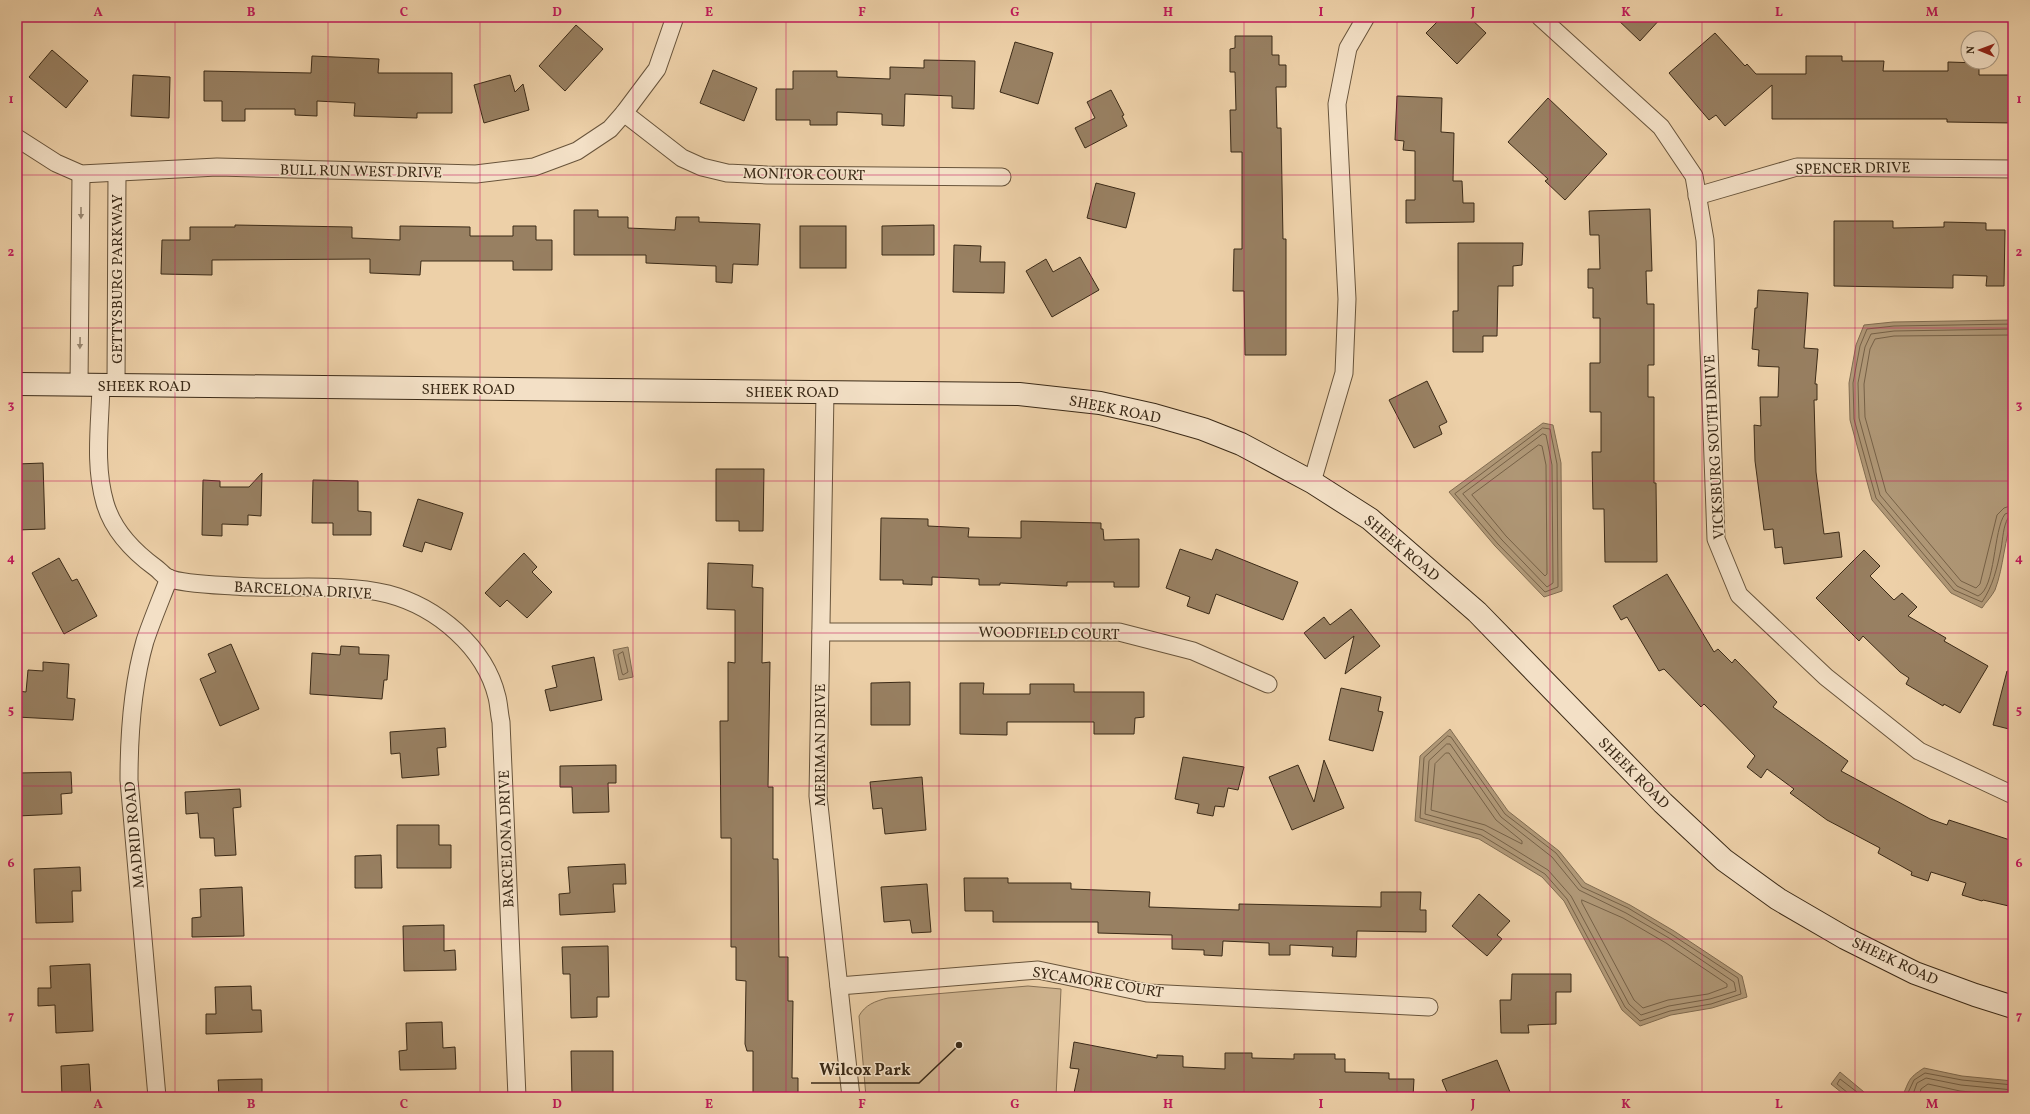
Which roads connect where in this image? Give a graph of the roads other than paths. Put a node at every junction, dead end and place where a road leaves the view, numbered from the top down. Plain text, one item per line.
1 (675, 17) edge
2 (1366, 17) edge
3 (1540, 17) edge
4 (624, 113) junction
5 (17, 138) edge
6 (2013, 169) edge
7 (117, 173) junction
8 (82, 174) junction
9 (1002, 177) dead end
10 (1697, 196) junction
11 (17, 384) edge
12 (79, 385) junction
13 (108, 386) junction
14 (825, 392) junction
15 (1312, 482) junction
16 (169, 578) junction
17 (821, 632) junction
18 (1268, 684) dead end
19 (2013, 795) edge
20 (839, 986) junction
21 (2013, 1006) edge
22 (1429, 1007) dead end
23 (157, 1097) edge
24 (518, 1097) edge
25 (851, 1097) edge

1 - 4 street, BULL RUN WEST DRIVE
2 - 15 street
3 - 10 street, VICKSBURG SOUTH DRIVE
4 - 7 street, BULL RUN WEST DRIVE
4 - 9 street, MONITOR COURT
5 - 8 street
6 - 10 street, SPENCER DRIVE
7 - 8 street, BULL RUN WEST DRIVE
7 - 13 street, GETTYSBURG PARKWAY
8 -> 12 street
10 - 19 street, VICKSBURG SOUTH DRIVE
11 - 12 street, SHEEK ROAD
12 - 13 street, SHEEK ROAD
13 - 14 street, SHEEK ROAD
13 - 16 street, BARCELONA DRIVE
14 - 15 street, SHEEK ROAD
14 - 17 street, MERIMAN DRIVE
15 - 21 street, SHEEK ROAD
16 - 23 street, MADRID ROAD
16 - 24 street, BARCELONA DRIVE
17 - 18 street, WOODFIELD COURT
17 - 20 street, MERIMAN DRIVE
20 - 22 street, SYCAMORE COURT
20 - 25 street, MERIMAN DRIVE

